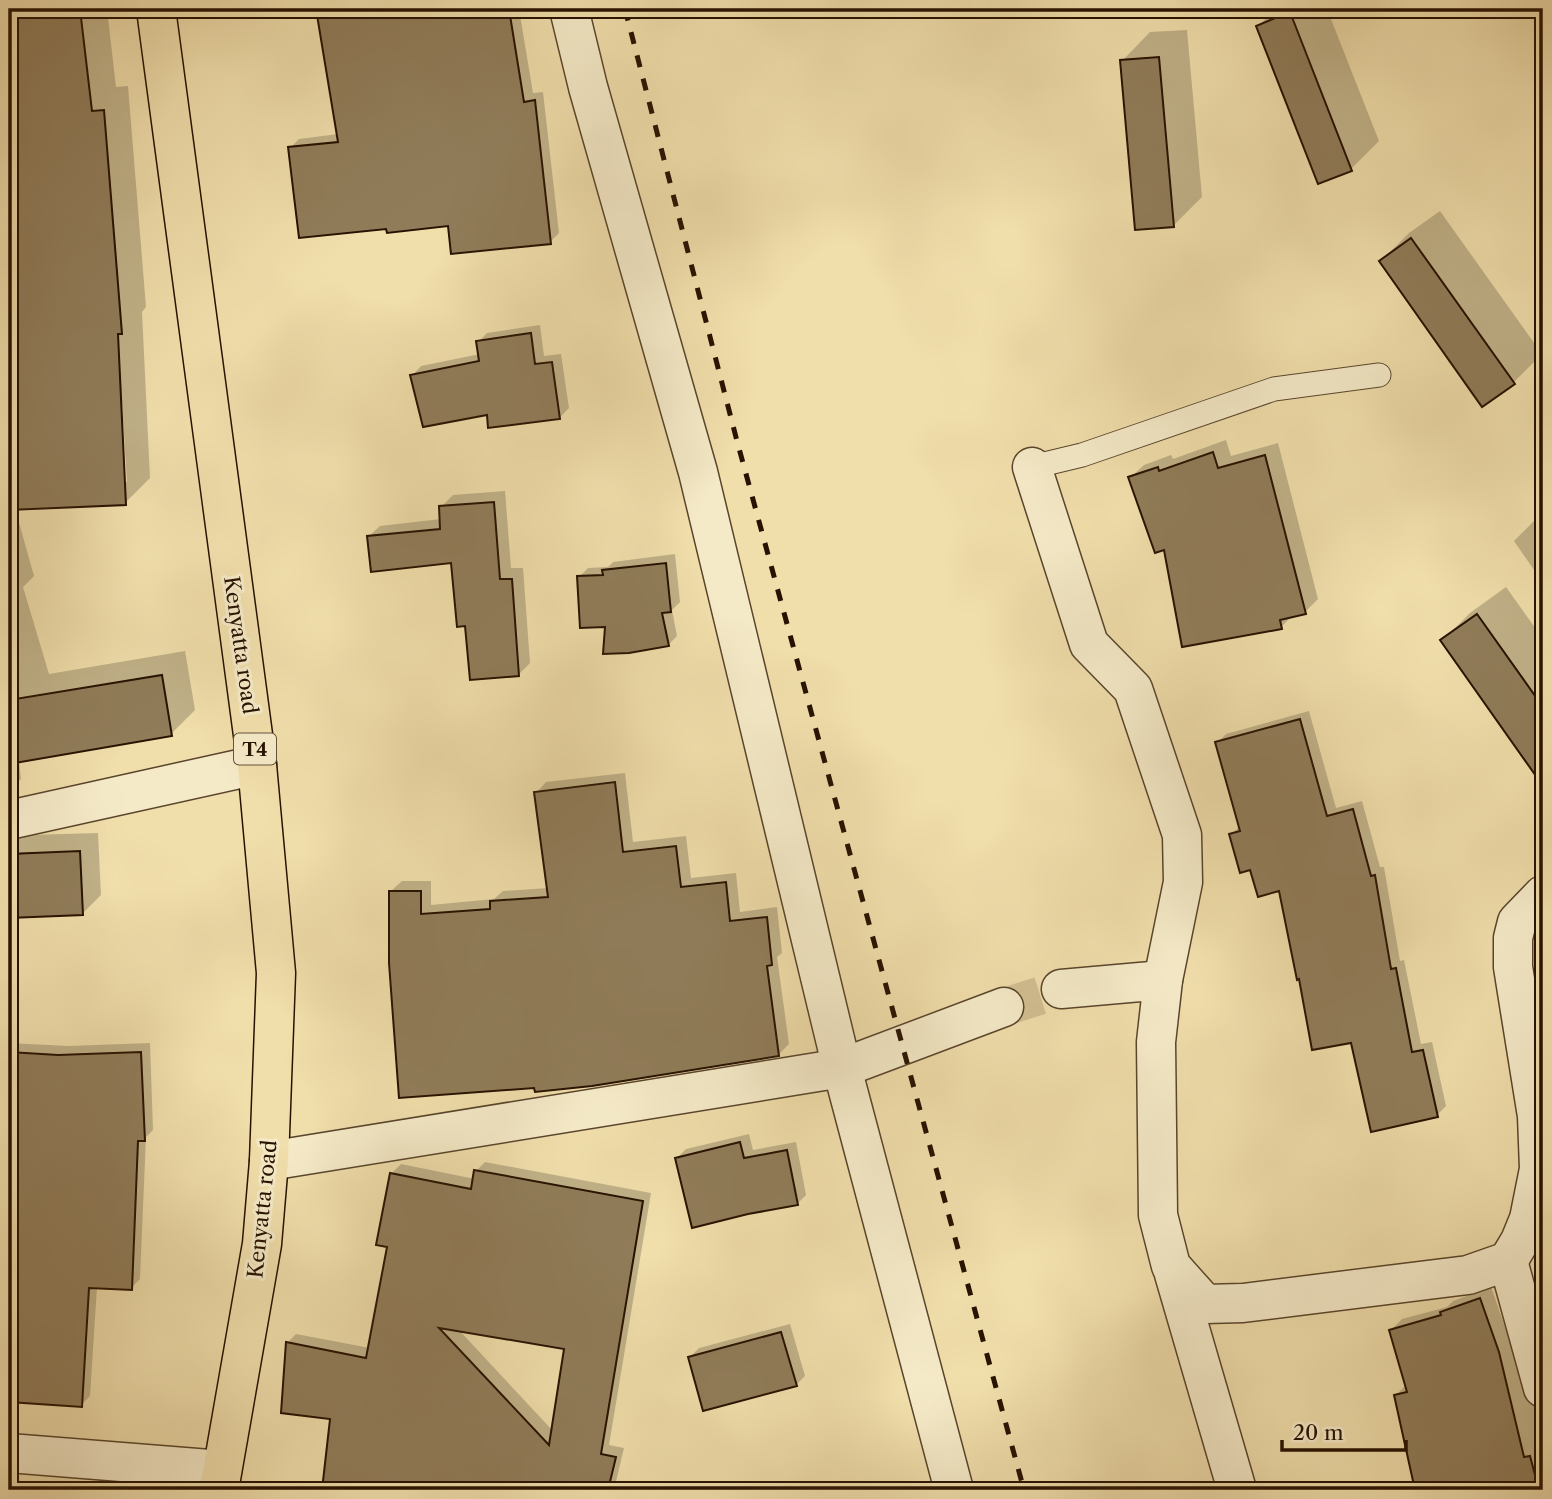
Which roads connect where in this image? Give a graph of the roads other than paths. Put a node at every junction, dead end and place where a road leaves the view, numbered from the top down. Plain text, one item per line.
1 (156, 9) edge
2 (569, 9) edge
3 (1379, 375) dead end
4 (1032, 467) joint
5 (257, 765) junction
6 (9, 820) edge
7 (1543, 895) edge
8 (1163, 980) junction
9 (1061, 989) tunnel mouth
10 (1004, 1007) tunnel mouth
11 (842, 1068) junction
12 (269, 1161) junction
13 (1508, 1261) junction
14 (1171, 1266) junction
15 (1543, 1388) edge
16 (9, 1453) edge
17 (221, 1480) edge
18 (954, 1490) edge
19 (1237, 1490) edge

1 - 5 highway, Kenyatta road / T4
2 - 11 street
3 - 4 lane
4 - 8 street
5 - 6 street
5 - 12 highway, Kenyatta road / T4
7 - 13 street
8 - 9 street
8 - 14 street
10 - 11 street
11 - 12 street
11 - 18 street
12 - 17 highway, Kenyatta road / T4
13 - 14 street
13 - 15 street
14 - 19 street
16 - 17 street

